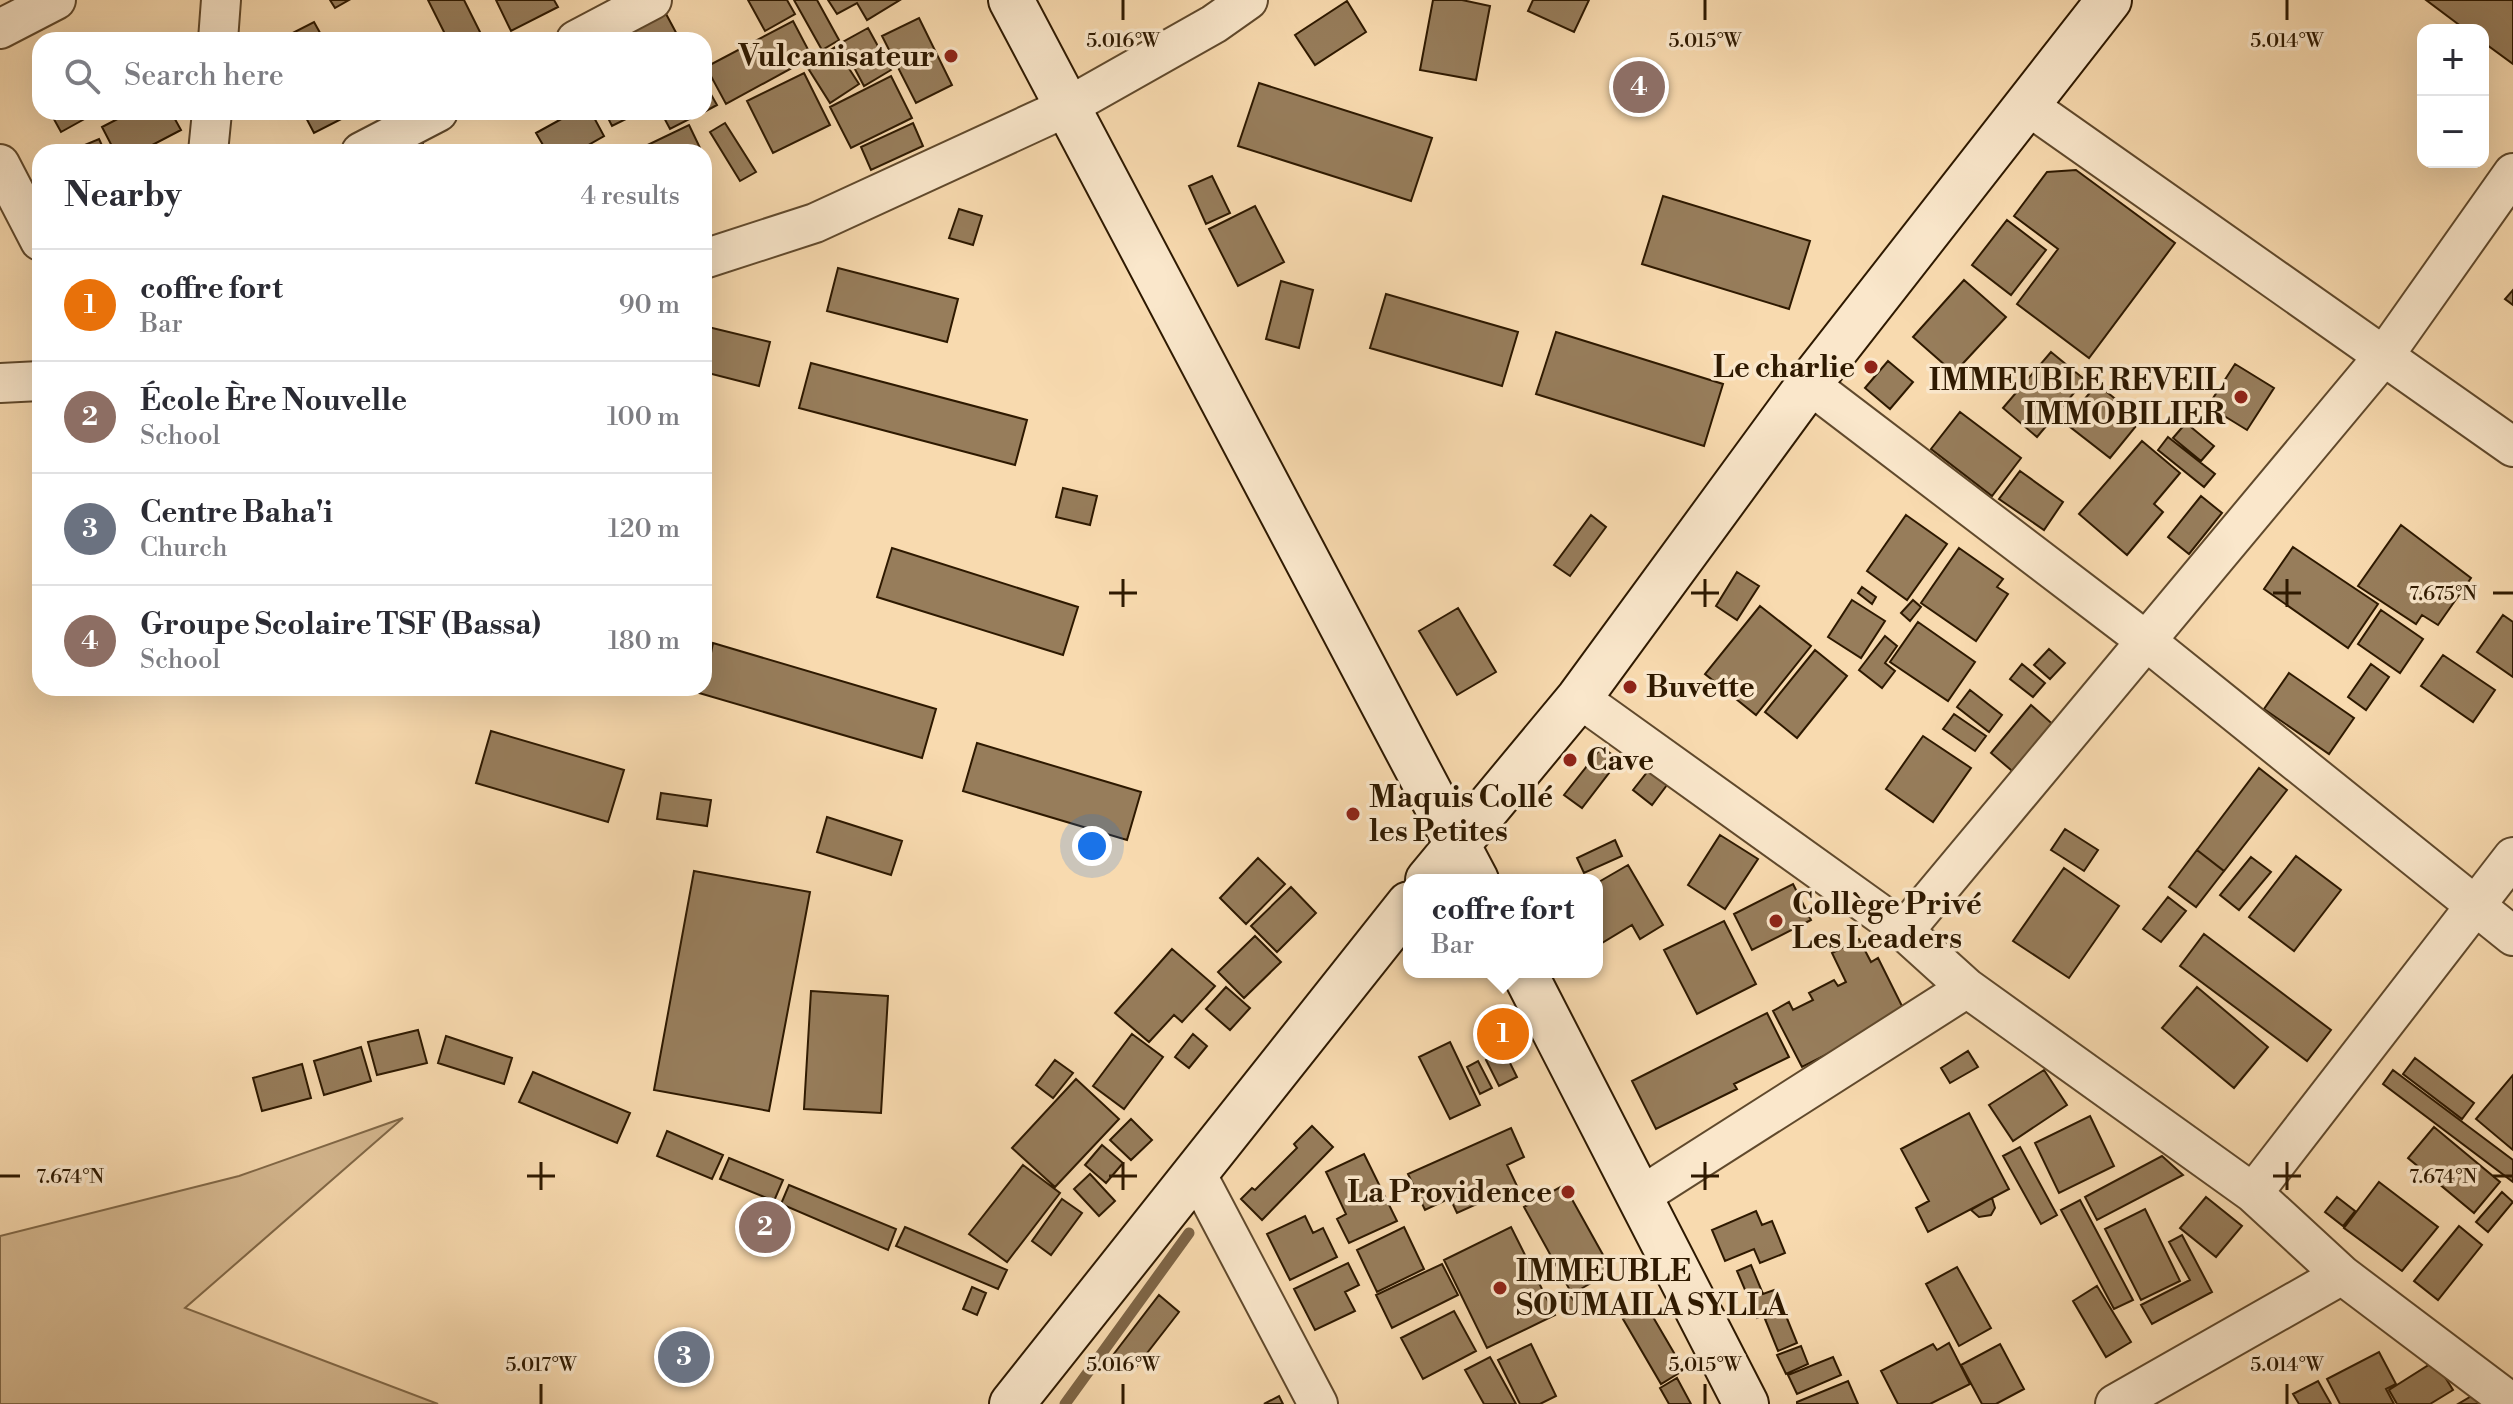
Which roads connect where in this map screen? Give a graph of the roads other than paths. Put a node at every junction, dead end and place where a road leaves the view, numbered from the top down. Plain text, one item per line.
1 (56, 0) edge
2 (221, 0) edge
3 (652, 0) edge
4 (1011, 0) edge
5 (1248, 0) edge
6 (2109, 0) edge
7 (0, 29) edge
8 (219, 32) edge
9 (591, 32) edge
10 (2027, 105) junction
11 (1067, 107) junction
12 (211, 120) edge
13 (423, 120) edge
14 (209, 144) edge
15 (376, 144) edge
16 (0, 164) edge
17 (2513, 173) edge
18 (32, 226) edge
19 (712, 256) edge
20 (2383, 357) junction
21 (32, 381) edge
22 (0, 383) edge
23 (1809, 384) junction
24 (2513, 447) edge
25 (2145, 640) junction
26 (1579, 698) junction
27 (2513, 857) edge
28 (1466, 862) edge
29 (1441, 874) edge
30 (2474, 907) junction
31 (1403, 911) edge
32 (1904, 931) junction
33 (2513, 936) edge
34 (1527, 978) edge
35 (1967, 988) junction
36 (1195, 1171) junction
37 (2253, 1193) junction
38 (1641, 1196) junction
39 (2342, 1275) junction
40 (1012, 1404) edge
41 (1318, 1404) edge
42 (1746, 1404) edge
43 (2115, 1404) edge
44 (2513, 1404) edge

1 - 7 street
2 - 8 street
3 - 9 street
4 - 11 main road
5 - 11 street
6 - 10 main road
10 - 20 street
10 - 23 main road
11 - 19 street
11 - 28 main road
12 - 14 street
13 - 15 street
16 - 18 street
17 - 20 street
20 - 24 street
20 - 25 street
21 - 22 street
23 - 25 street
23 - 26 main road
25 - 30 street
25 - 32 street
26 - 28 main road
26 - 32 street
27 - 30 street
28 - 29 main road
30 - 33 street
30 - 37 street
31 - 36 main road
32 - 35 street
34 - 38 main road
35 - 37 street
35 - 38 street
36 - 40 main road
36 - 41 street
37 - 39 street
38 - 42 main road
39 - 43 street
39 - 44 street

